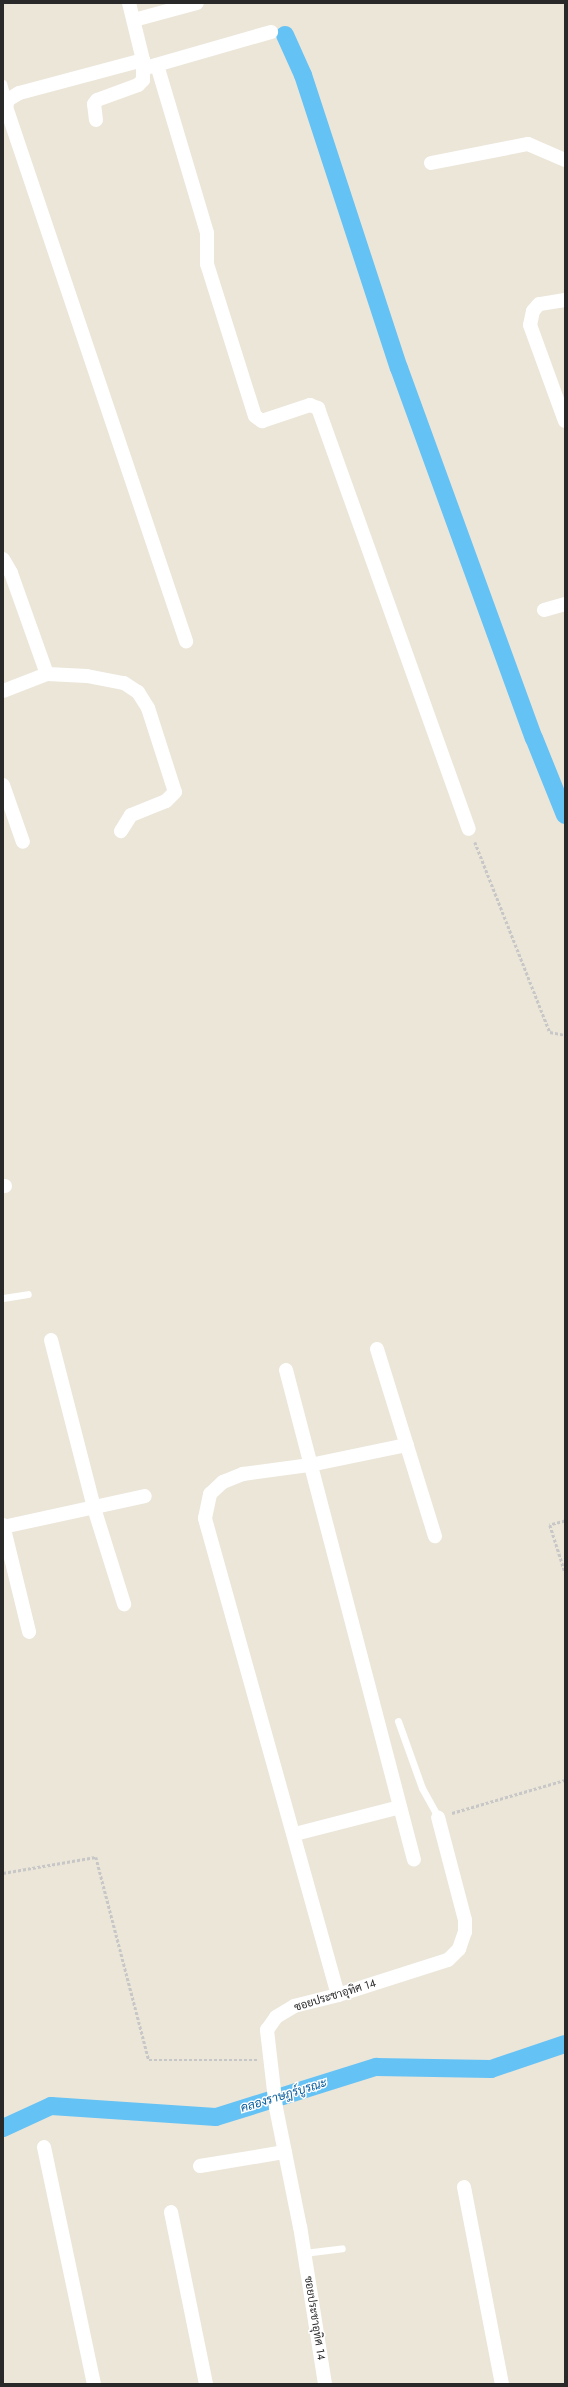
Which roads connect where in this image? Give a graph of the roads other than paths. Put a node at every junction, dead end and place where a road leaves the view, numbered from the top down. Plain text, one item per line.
1 (129, 3) edge
2 (197, 3) edge
3 (134, 20) junction
4 (271, 32) dead end
5 (148, 64) junction
6 (3, 83) edge
7 (5, 105) edge
8 (96, 120) dead end
9 (565, 160) edge
10 (431, 163) dead end
11 (565, 300) edge
12 (565, 421) edge
13 (3, 559) edge
14 (565, 604) edge
15 (544, 610) dead end
16 (186, 641) dead end
17 (47, 674) junction
18 (3, 691) edge
19 (3, 784) edge
20 (470, 829) road end
21 (121, 831) dead end
22 (23, 842) dead end
23 (28, 1294) dead end
24 (3, 1298) edge
25 (51, 1340) dead end
26 (377, 1349) dead end
27 (286, 1370) dead end
28 (407, 1445) junction
29 (310, 1465) junction
30 (144, 1496) dead end
31 (94, 1508) junction
32 (3, 1526) edge
33 (436, 1536) dead end
34 (124, 1604) dead end
35 (29, 1632) dead end
36 (398, 1721) dead end
37 (400, 1808) junction
38 (438, 1817) joint
39 (295, 1834) junction
40 (414, 1860) dead end
41 (338, 1995) junction
42 (44, 2146) dead end
43 (285, 2152) junction
44 (200, 2166) dead end
45 (464, 2187) dead end
46 (171, 2212) dead end
47 (342, 2248) dead end
48 (304, 2253) junction
49 (94, 2384) edge
50 (206, 2384) edge
51 (325, 2384) edge
52 (502, 2384) edge

1 - 3 street
2 - 3 street
3 - 5 street
4 - 5 street
5 - 7 street
5 - 8 street
5 - 20 street
6 - 7 lane
7 - 16 street
9 - 10 street
11 - 12 street
13 - 17 street
14 - 15 street
17 - 18 street
17 - 21 street
19 - 22 street
23 - 24 lane
25 - 31 street
26 - 28 street
27 - 29 street
28 - 29 street
28 - 33 street
29 - 37 street
29 - 39 street
30 - 31 street
31 - 32 street
31 - 34 street
32 - 35 street
36 - 38 lane
37 - 39 street
37 - 40 street
38 - 41 street, ซอยประชาอุทิศ 14
39 - 41 street
41 - 43 street, ซอยประชาอุทิศ 14
42 - 49 street
43 - 44 street
43 - 48 street, ซอยประชาอุทิศ 14
45 - 52 street
46 - 50 street
47 - 48 lane
48 - 51 street, ซอยประชาอุทิศ 14

